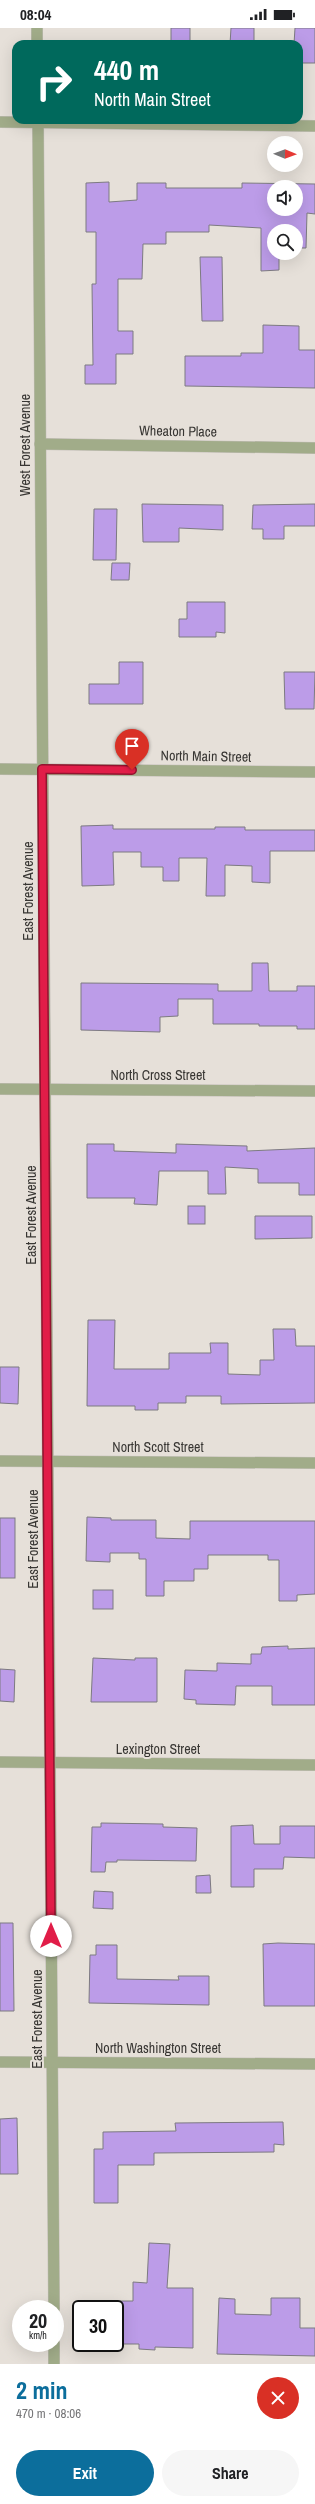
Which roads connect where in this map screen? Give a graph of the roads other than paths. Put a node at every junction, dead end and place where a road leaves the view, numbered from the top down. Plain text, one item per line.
1 (37, 28) edge
2 (37, 40) edge
3 (0, 122) edge
4 (12, 122) edge
5 (38, 124) edge
6 (204, 124) edge
7 (315, 126) edge
8 (40, 444) junction
9 (315, 448) edge
10 (0, 769) edge
11 (42, 769) junction
12 (315, 772) edge
13 (0, 1089) edge
14 (45, 1089) junction
15 (315, 1090) edge
16 (0, 1461) edge
17 (48, 1461) junction
18 (315, 1463) edge
19 (0, 1762) edge
20 (50, 1763) junction
21 (315, 1765) edge
22 (0, 2062) edge
23 (52, 2062) junction
24 (315, 2064) edge
25 (54, 2300) edge
26 (54, 2352) edge
27 (54, 2364) edge

1 - 2 street
3 - 4 street
5 - 8 street, West Forest Avenue
6 - 7 street
8 - 9 street, Wheaton Place
8 - 11 street, West Forest Avenue
10 - 11 street, North Main Street
11 - 12 street, North Main Street
11 - 14 street, East Forest Avenue
13 - 14 street, North Cross Street
14 - 15 street, North Cross Street
14 - 17 street, East Forest Avenue
16 - 17 street, North Scott Street
17 - 18 street, North Scott Street
17 - 20 street, East Forest Avenue
19 - 20 street, Lexington Street
20 - 21 street, Lexington Street
20 - 23 street, East Forest Avenue
22 - 23 street, North Washington Street
23 - 24 street, North Washington Street
23 - 25 street, East Forest Avenue
26 - 27 street

